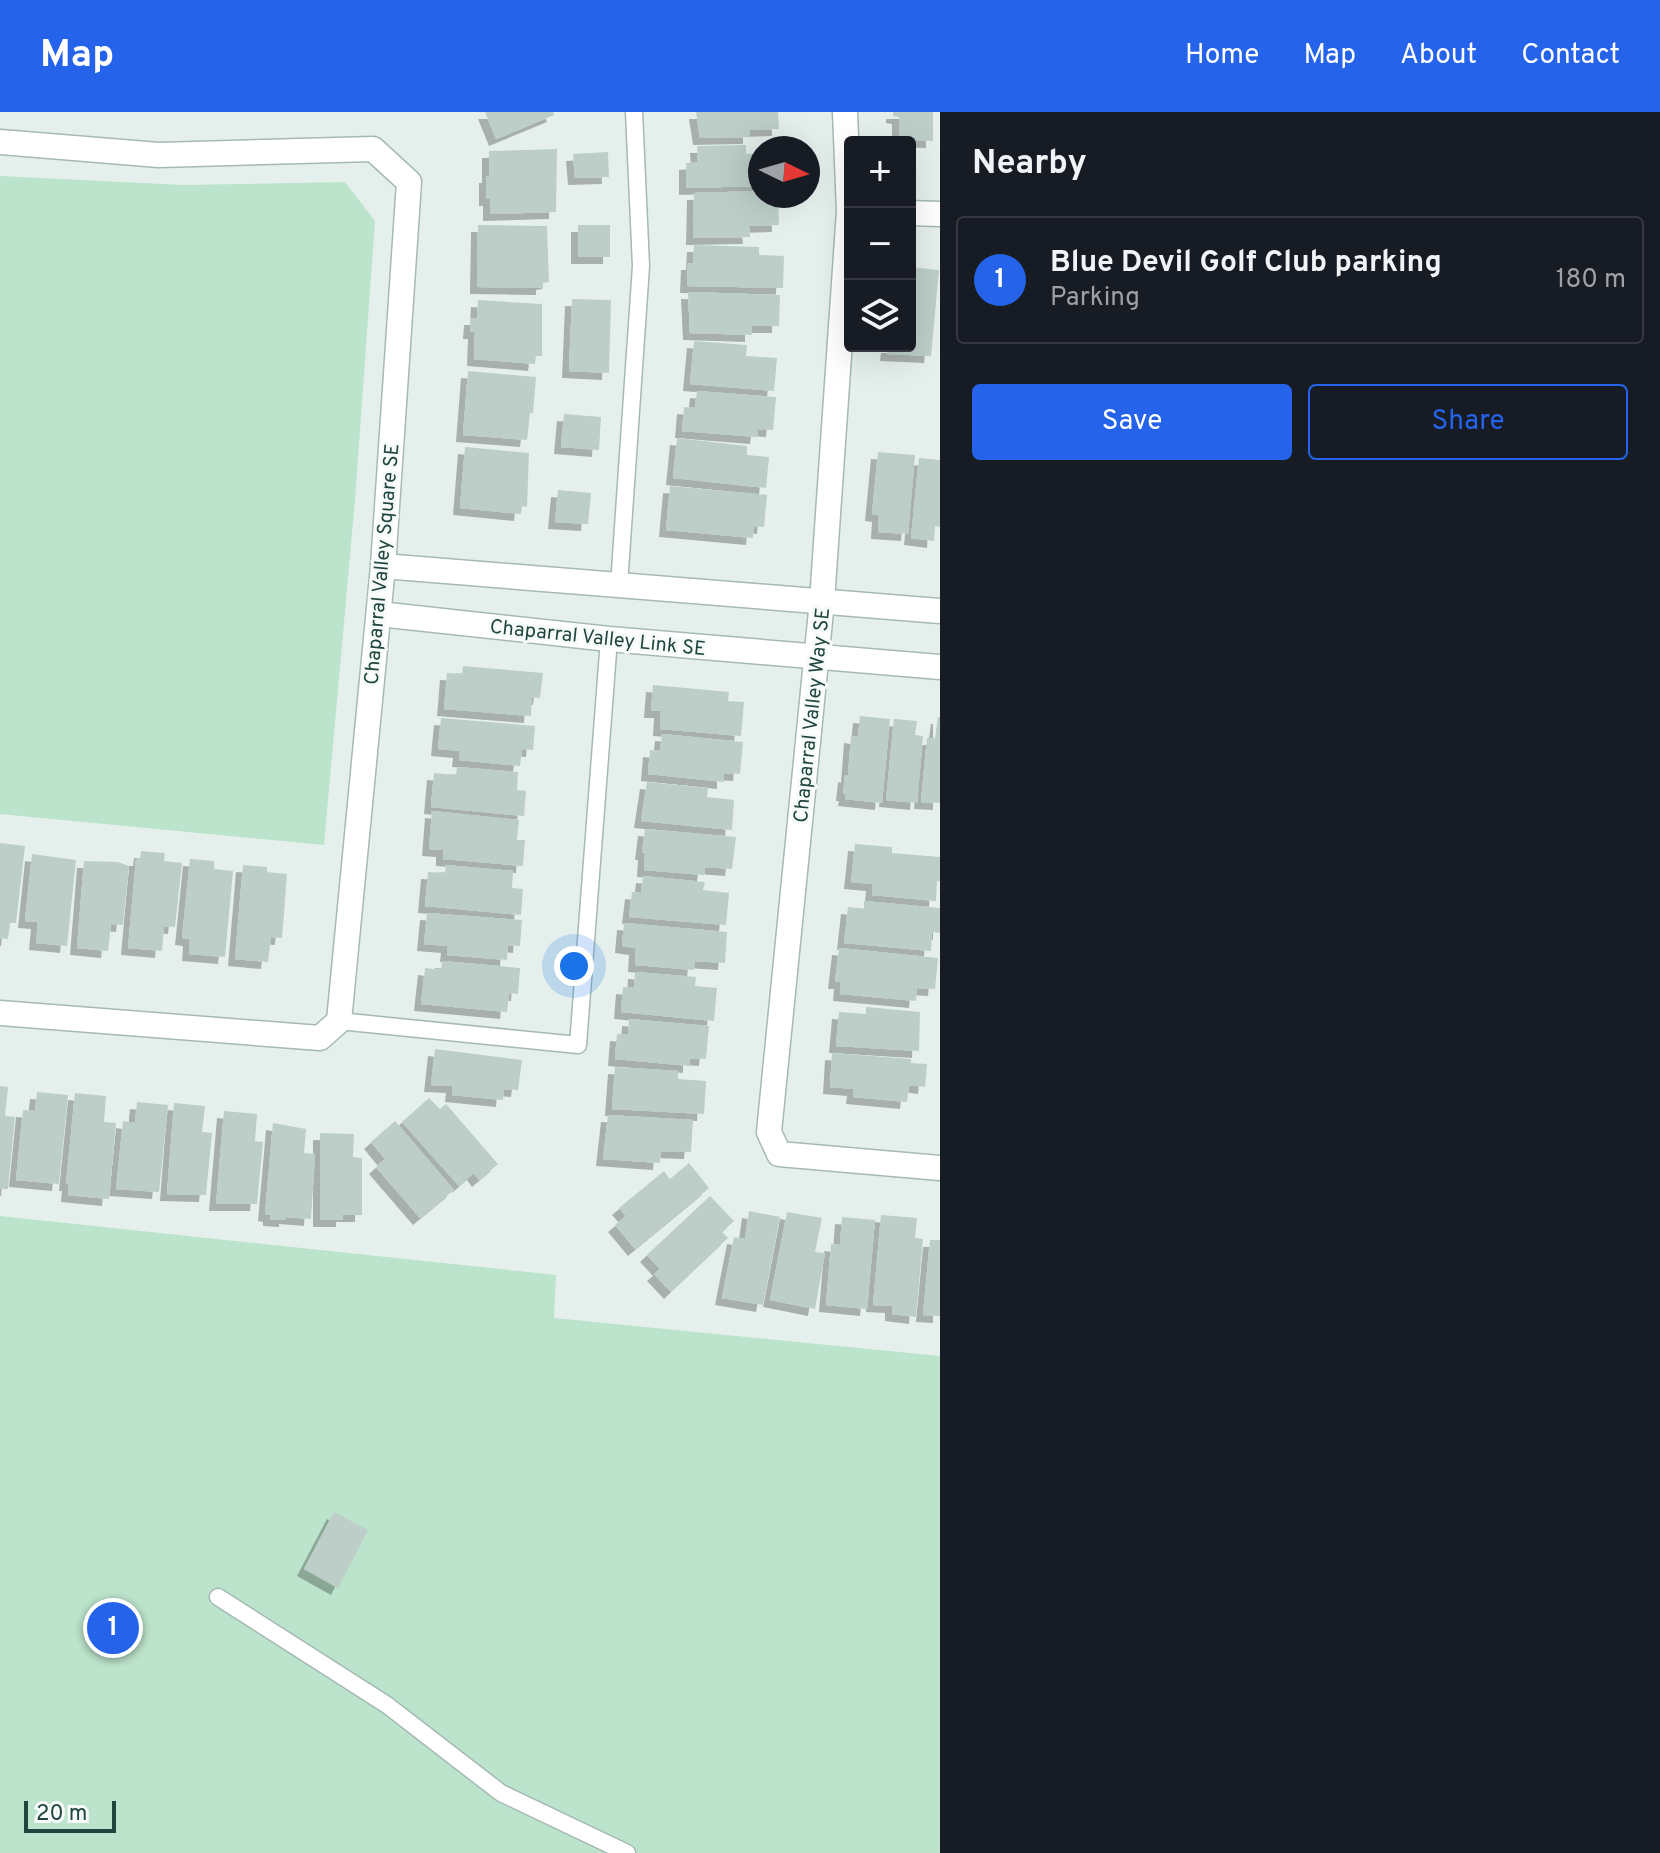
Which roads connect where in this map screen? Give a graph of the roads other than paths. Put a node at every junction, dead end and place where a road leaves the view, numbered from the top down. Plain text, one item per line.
1 (634, 112) edge
2 (845, 112) edge
3 (0, 142) edge
4 (849, 208) edge
5 (916, 213) edge
6 (940, 214) edge
7 (844, 280) edge
8 (383, 566) junction
9 (619, 585) junction
10 (822, 601) junction
11 (940, 611) edge
12 (379, 614) junction
13 (609, 639) junction
14 (818, 657) junction
15 (940, 667) edge
16 (0, 1013) edge
17 (339, 1021) junction
18 (940, 1168) edge
19 (218, 1597) dead end
20 (627, 1853) edge

1 - 9 lane
2 - 4 street, Chaparral Valley Way SE
3 - 8 street, Chaparral Valley Square SE
5 - 6 street
7 - 10 street, Chaparral Valley Way SE
8 - 9 street
8 - 12 street, Chaparral Valley Square SE
9 - 10 street
10 - 11 street
10 - 14 street, Chaparral Valley Way SE
12 - 13 street, Chaparral Valley Link SE
12 - 17 street, Chaparral Valley Square SE
13 - 14 street, Chaparral Valley Link SE
13 - 17 lane
14 - 15 street, Chaparral Valley Link SE
14 - 18 street, Chaparral Valley Way SE
16 - 17 street
19 - 20 lane

